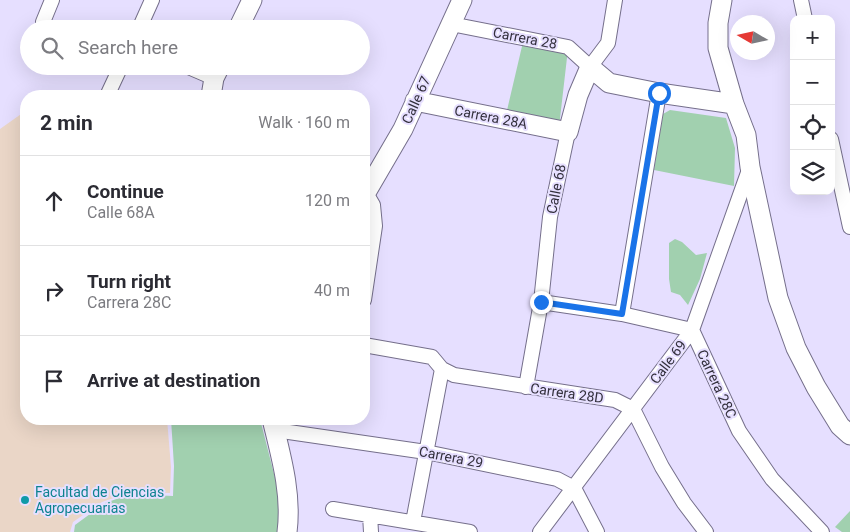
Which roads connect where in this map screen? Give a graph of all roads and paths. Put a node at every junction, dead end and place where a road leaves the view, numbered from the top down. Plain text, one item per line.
1 (52, 0) edge
2 (152, 0) edge
3 (252, 0) edge
4 (462, 0) edge
5 (616, 0) edge
6 (722, 0) edge
7 (801, 0) edge
8 (805, 15) edge
9 (44, 20) edge
10 (143, 20) edge
11 (242, 20) edge
12 (451, 24) junction
13 (590, 67) junction
14 (117, 75) edge
15 (110, 90) edge
16 (659, 93) junction
17 (415, 101) junction
18 (734, 104) junction
19 (568, 132) junction
20 (833, 150) edge
21 (750, 167) junction
22 (370, 184) edge
23 (370, 200) edge
24 (850, 227) edge
25 (370, 260) edge
26 (541, 302) junction
27 (622, 314) junction
28 (692, 330) junction
29 (370, 346) edge
30 (442, 369) junction
31 (526, 387) junction
32 (632, 409) junction
33 (274, 425) edge
34 (279, 425) edge
35 (850, 436) edge
36 (426, 452) junction
37 (574, 488) junction
38 (333, 509) dead end
39 (370, 515) junction
40 (414, 522) junction
41 (443, 530) edge
42 (287, 532) edge
43 (371, 532) edge
44 (470, 532) edge
45 (540, 532) edge
46 (598, 532) edge
47 (706, 532) edge
48 (822, 532) edge

1 - 9 street
2 - 10 street
3 - 11 street
4 - 12 street, Calle 67
5 - 13 street, Calle 68
6 - 18 street, Calle 69
7 - 8 street
12 - 13 street, Carrera 28
12 - 17 street, Calle 67
13 - 16 street, Carrera 28
13 - 19 street, Calle 68
14 - 15 street
16 - 18 street, Carrera 28
16 - 27 street
17 - 19 street, Carrera 28A
17 - 22 street, Calle 67
18 - 21 street, Calle 69
19 - 26 street, Calle 68
20 - 24 street
21 - 28 street, Calle 69
21 - 35 street, Calle 69
23 - 25 street
26 - 27 street
26 - 31 street, Calle 68
27 - 28 street
28 - 32 street, Calle 69
28 - 48 street, Carrera 28C
29 - 30 street, Carrera 28D
30 - 31 street, Carrera 28D
30 - 36 street
31 - 32 street, Carrera 28D
32 - 37 street, Calle 69
32 - 47 street
33 - 42 street
34 - 36 street, Carrera 29
36 - 37 street, Carrera 29
36 - 40 street
37 - 45 street, Calle 69
37 - 46 street
38 - 39 street
39 - 40 street
39 - 43 street
40 - 41 street
41 - 44 street

